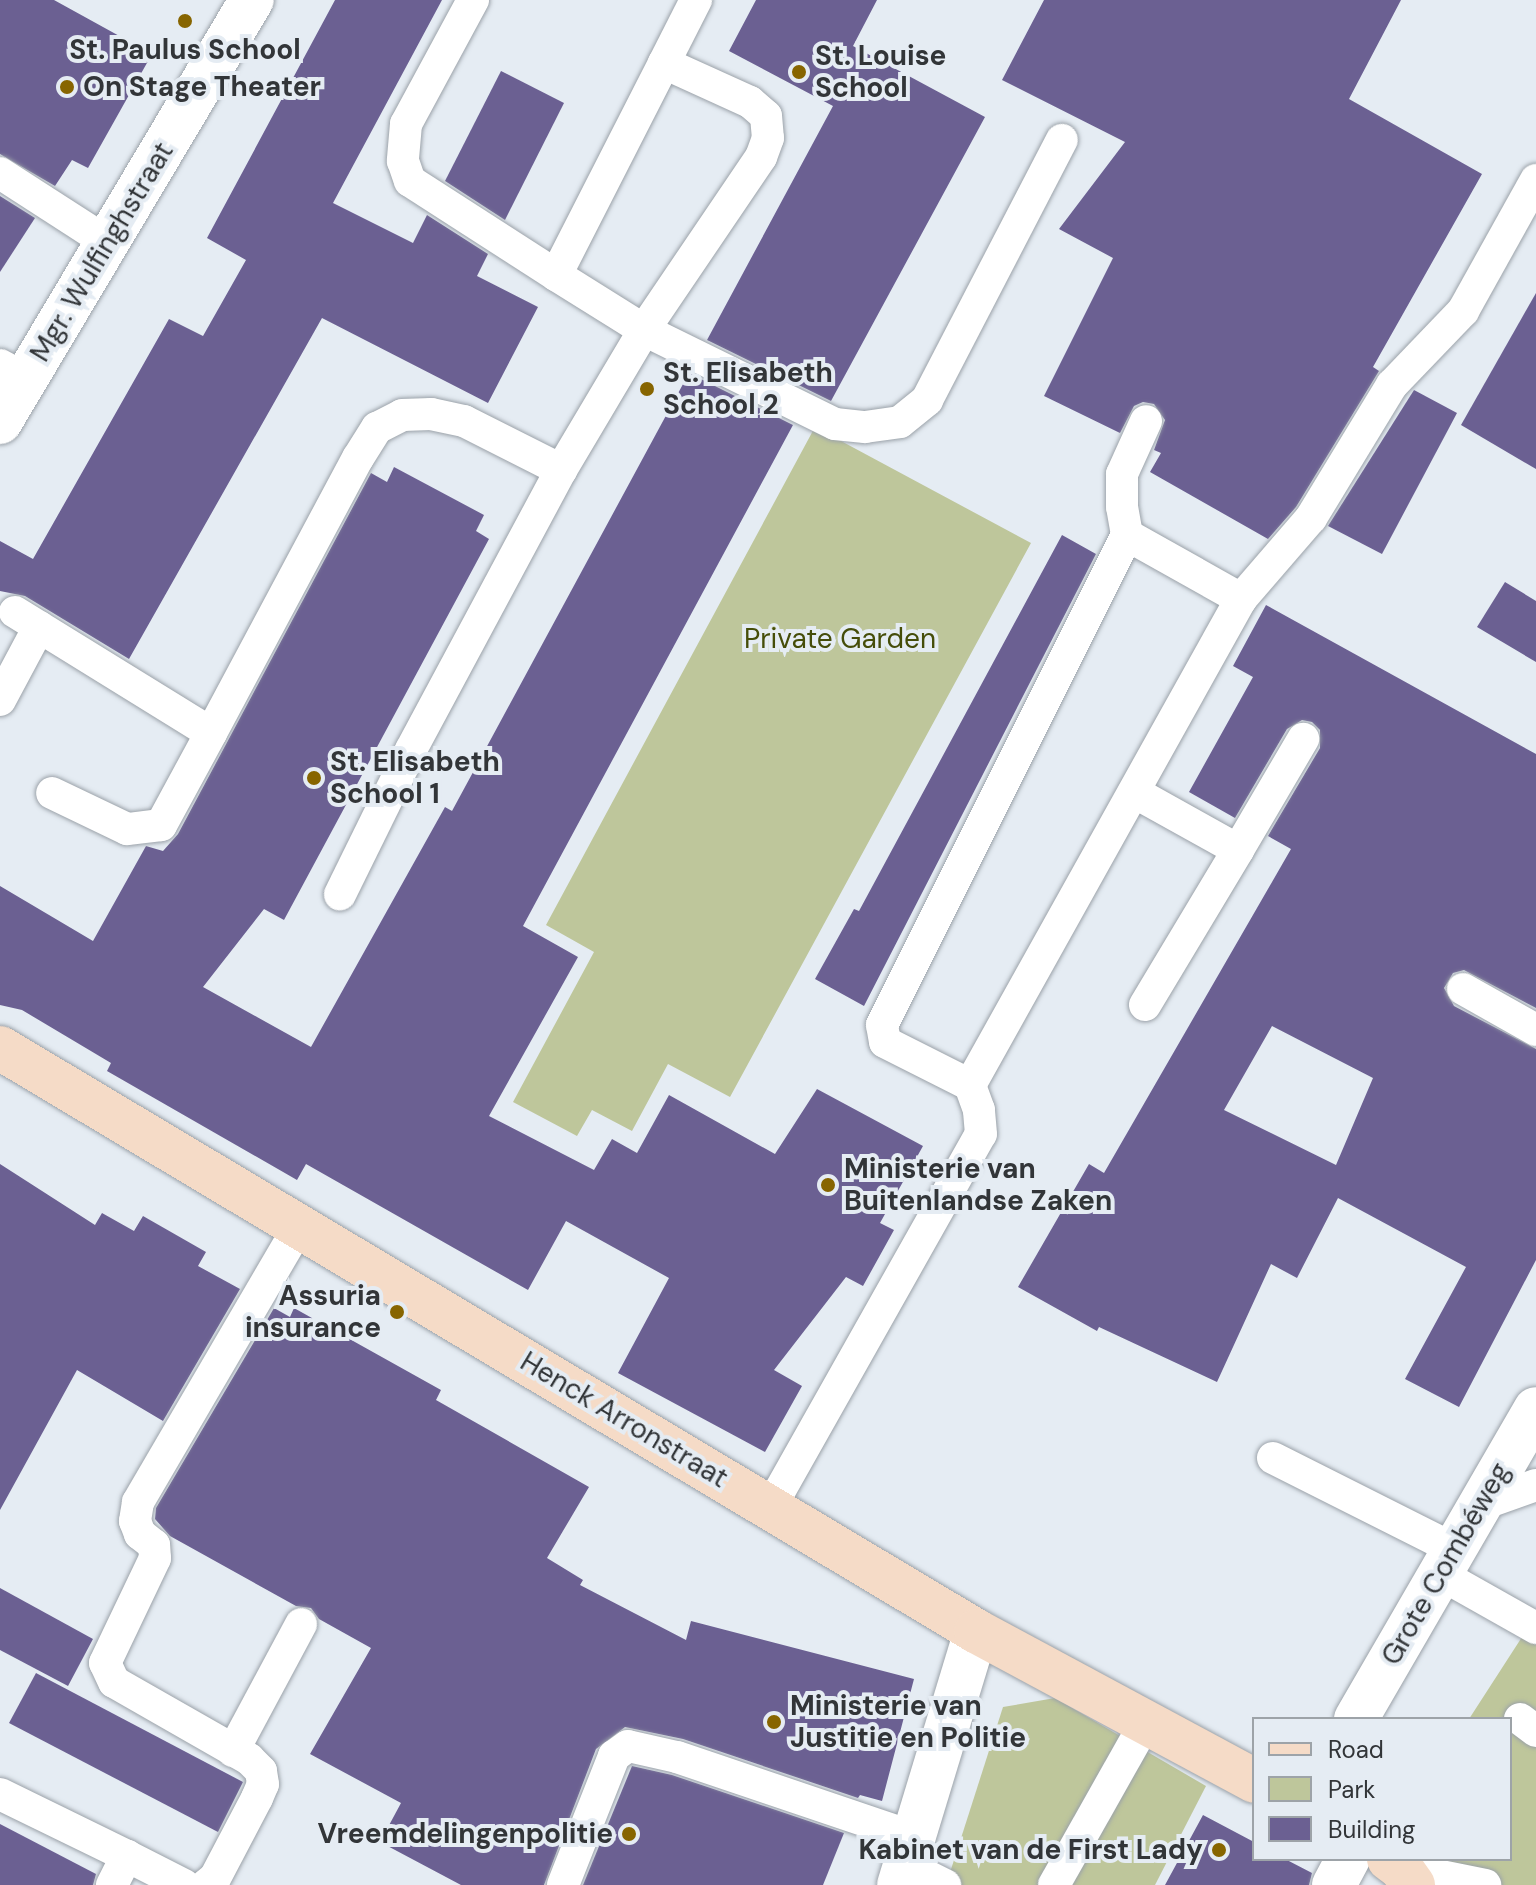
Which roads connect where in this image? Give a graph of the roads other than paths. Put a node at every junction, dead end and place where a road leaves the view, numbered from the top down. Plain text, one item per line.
1 (252, 0) edge
2 (473, 0) edge
3 (696, 0) edge
4 (664, 63) junction
5 (1062, 140) dead end
6 (0, 173) edge
7 (1536, 180) edge
8 (107, 242) junction
9 (556, 275) junction
10 (644, 330) junction
11 (13, 372) edge
12 (1146, 421) dead end
13 (0, 422) edge
14 (561, 470) junction
15 (1127, 535) junction
16 (1241, 599) junction
17 (0, 700) edge
18 (211, 733) junction
19 (1303, 739) dead end
20 (1134, 792) junction
21 (52, 793) dead end
22 (1238, 850) junction
23 (340, 894) dead end
24 (1463, 989) dead end
25 (1145, 1005) dead end
26 (1536, 1030) edge
27 (0, 1048) edge
28 (970, 1085) junction
29 (299, 1227) junction
30 (1536, 1409) edge
31 (1273, 1458) dead end
32 (1536, 1485) edge
33 (1480, 1505) junction
34 (770, 1508) junction
35 (1447, 1562) junction
36 (301, 1624) dead end
37 (1536, 1628) edge
38 (976, 1631) junction
39 (1357, 1717) edge
40 (1146, 1722) junction
41 (233, 1751) junction
42 (1252, 1780) edge
43 (0, 1794) edge
44 (127, 1856) junction
45 (1347, 1861) edge
46 (906, 1862) edge
47 (1401, 1871) edge
48 (112, 1885) edge
49 (184, 1885) edge
50 (206, 1885) edge
51 (563, 1885) edge
52 (945, 1885) edge
53 (1054, 1885) edge
54 (1334, 1885) edge
55 (1485, 1885) edge

1 - 8 street, Mgr. Wulfinghstraat
2 - 9 lane
3 - 4 lane
4 - 9 lane
4 - 10 lane
5 - 10 lane
6 - 8 lane
7 - 16 lane
8 - 11 street, Mgr. Wulfinghstraat
9 - 10 lane
10 - 14 lane
11 - 13 street, Mgr. Wulfinghstraat
12 - 15 lane
14 - 18 lane
14 - 23 lane
15 - 16 lane
15 - 28 lane
16 - 20 lane
17 - 18 lane
18 - 21 lane
19 - 22 lane
20 - 22 lane
20 - 28 lane
22 - 25 lane
24 - 26 lane
27 - 29 main road, Henck Arronstraat
28 - 34 lane
29 - 34 main road, Henck Arronstraat
29 - 41 lane
30 - 33 street, Grote Combéweg
31 - 35 lane
32 - 33 lane
33 - 35 street, Grote Combéweg
34 - 38 main road, Henck Arronstraat
35 - 37 lane
35 - 39 street, Grote Combéweg
36 - 41 lane
38 - 40 main road, Henck Arronstraat
38 - 46 street
40 - 42 main road, Henck Arronstraat
40 - 53 lane
41 - 50 lane
43 - 44 lane
44 - 48 lane
44 - 49 lane
45 - 54 street
46 - 51 lane
46 - 52 lane
47 - 55 lane

